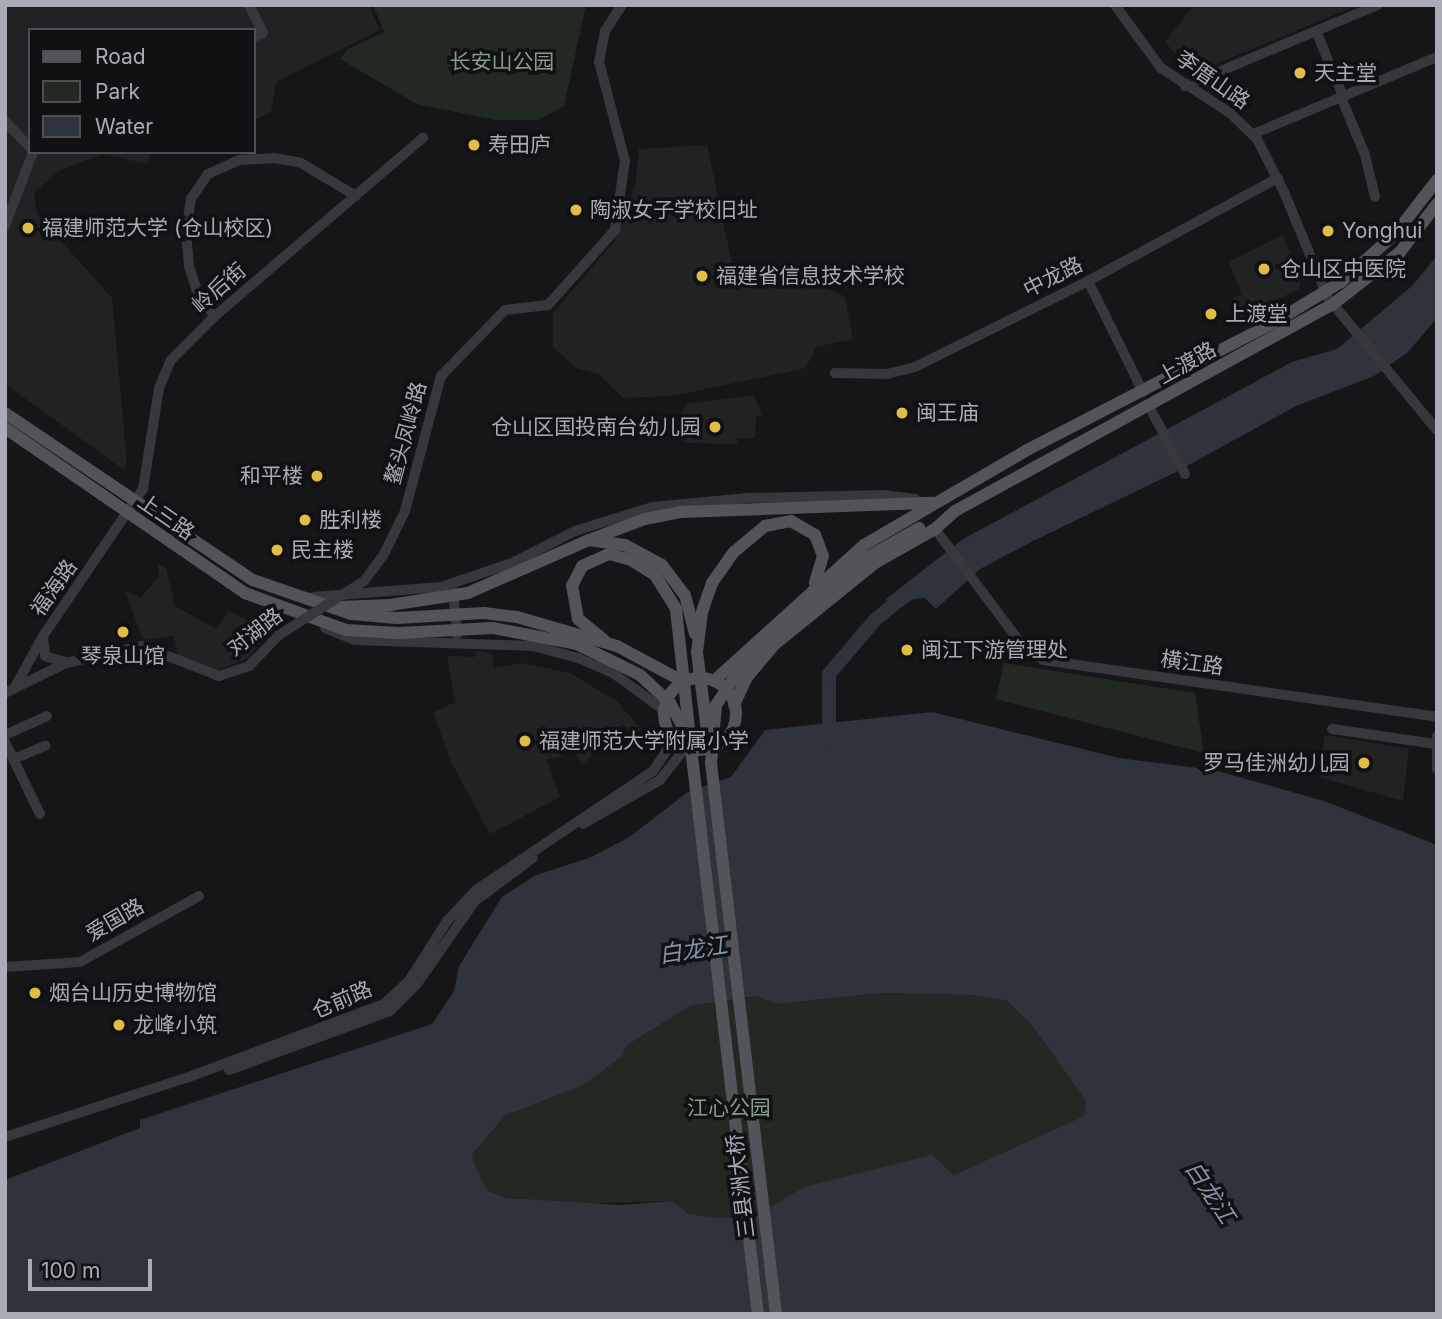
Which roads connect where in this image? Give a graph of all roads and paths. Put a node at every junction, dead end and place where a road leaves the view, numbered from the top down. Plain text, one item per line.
1 (249, 5) edge
2 (622, 5) edge
3 (1115, 5) edge
4 (1378, 5) edge
5 (256, 28) edge
6 (1316, 31) junction
7 (1437, 57) edge
8 (1185, 86) junction
9 (1342, 97) junction
10 (5, 121) edge
11 (1253, 134) junction
12 (423, 138) dead end
13 (28, 147) edge
14 (30, 154) edge
15 (1278, 178) junction
16 (1437, 180) edge
17 (356, 196) junction
18 (1375, 197) dead end
19 (1437, 205) edge
20 (5, 226) edge
21 (1088, 281) junction
22 (1325, 292) junction
23 (1332, 305) junction
24 (215, 316) junction
25 (835, 373) dead end
26 (1143, 392) junction
27 (1149, 405) junction
28 (5, 412) edge
29 (5, 428) edge
30 (1437, 430) edge
31 (1185, 474) dead end
32 (936, 502) junction
33 (132, 509) junction
34 (955, 510) junction
35 (938, 533) junction
36 (589, 540) junction
37 (364, 580) joint
38 (453, 583) junction
39 (813, 587) junction
40 (276, 590) junction
41 (327, 607) junction
42 (292, 614) junction
43 (398, 625) junction
44 (43, 636) junction
45 (604, 640) junction
46 (458, 641) junction
47 (616, 649) junction
48 (697, 652) junction
49 (66, 663) junction
50 (713, 681) junction
51 (679, 685) junction
52 (15, 687) junction
53 (5, 693) edge
54 (734, 705) junction
55 (664, 711) junction
56 (47, 716) dead end
57 (1437, 718) edge
58 (666, 726) junction
59 (1332, 729) dead end
60 (5, 735) edge
61 (1437, 736) edge
62 (5, 742) edge
63 (1436, 744) edge
64 (45, 746) dead end
65 (686, 747) junction
66 (14, 759) junction
67 (710, 763) junction
68 (693, 765) junction
69 (1437, 769) edge
70 (40, 814) dead end
71 (200, 896) dead end
72 (5, 967) edge
73 (5, 1137) edge
74 (5, 1143) edge
75 (758, 1314) edge
76 (776, 1314) edge

1 - 5 street
2 - 37 street, 鳌头凤岭路
3 - 8 street, 李厝山路
4 - 6 street
6 - 8 street
6 - 9 street
7 - 9 street
8 - 11 street, 李厝山路
9 - 11 street
9 - 18 street
10 - 13 street
11 - 15 street, 李厝山路
12 - 17 street, 岭后街
14 - 20 street
15 - 21 street, 中龙路
15 - 22 street, 李厝山路
16 - 22 main road, 上渡路
17 - 24 street, 岭后街
17 - 24 street
19 - 23 main road, 上渡路
21 - 25 street, 中龙路
21 - 26 street
22 - 23 street, 李厝山路
22 - 26 main road, 上渡路
23 - 27 main road, 上渡路
23 - 30 street, 李厝山路
24 - 33 street, 岭后街
26 - 32 main road, 上渡路
27 - 31 street
27 - 34 main road, 上渡路
28 - 33 main road, 上三路
29 - 33 main road, 上三路
32 - 36 main road
32 - 38 street
32 - 39 main road, 上渡路
33 - 40 main road, 上三路
33 - 42 main road, 上三路
33 - 44 street, 福海路
34 - 35 main road, 上渡路
34 - 67 main road, bridge
35 - 54 main road, 上渡路
35 - 57 street, 横江路
36 - 41 main road, bridge
36 - 48 main road
37 - 49 street, 对湖路, bridge
38 - 40 street
38 - 46 street
39 - 48 main road
39 - 50 main road, 上渡路
40 - 41 main road, 上三路
41 - 43 main road
42 - 43 main road, 上三路
42 - 46 street
43 - 45 main road, bridge
43 - 47 main road, bridge
43 - 68 main road, bridge
44 - 49 street
44 - 52 street, 福海路
45 - 47 main road, bridge
45 - 68 main road, bridge
46 - 55 street
47 - 51 main road
48 - 67 main road, bridge
49 - 52 street, 对湖路
50 - 51 main road
50 - 54 main road
51 - 55 main road
52 - 53 street, 对湖路
54 - 65 main road
55 - 58 main road
56 - 60 street
58 - 65 main road
58 - 73 street, 仓前路
59 - 63 street
61 - 63 street
62 - 66 street
63 - 69 street
64 - 66 street
65 - 74 street, 仓前路
66 - 70 street
67 - 76 main road, 三县洲大桥
68 - 75 main road, 三县洲大桥
71 - 72 street, 爱国路

